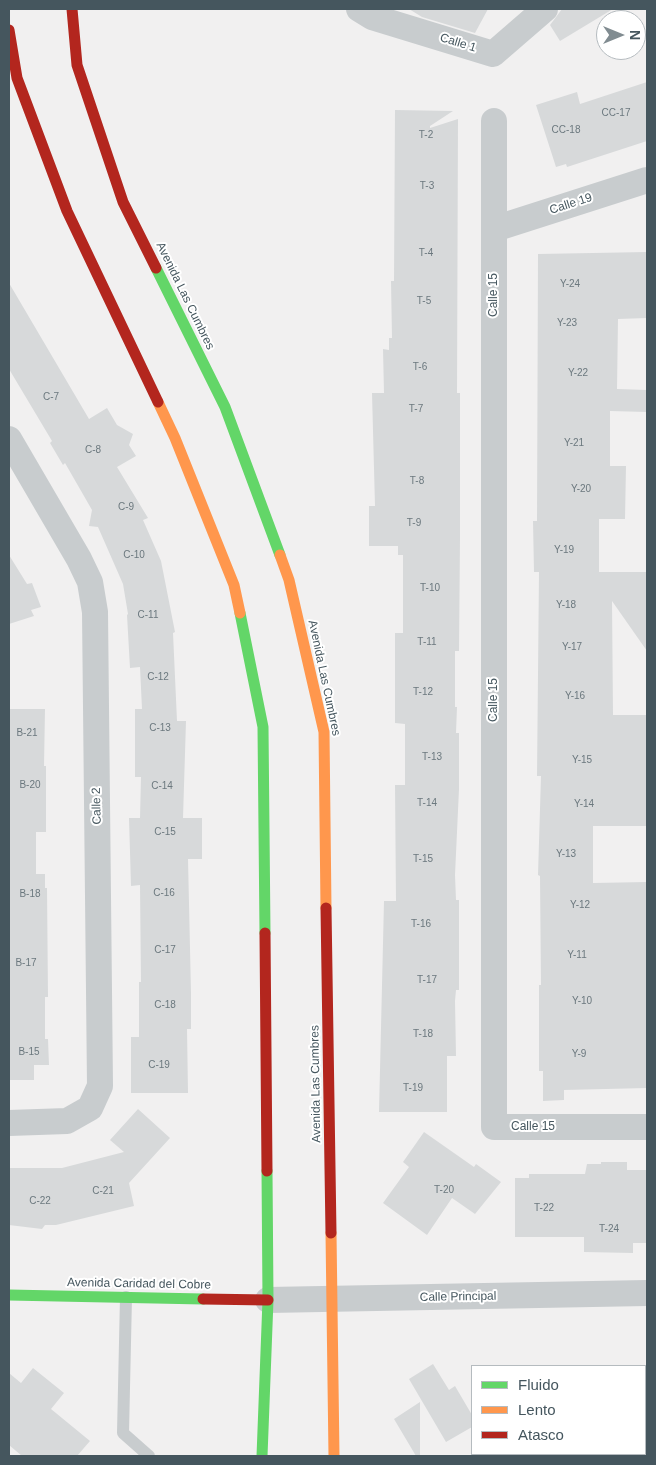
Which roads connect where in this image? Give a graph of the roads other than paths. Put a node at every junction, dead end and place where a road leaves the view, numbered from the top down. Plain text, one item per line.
1 (72, 9) edge
2 (359, 9) edge
3 (545, 9) edge
4 (9, 30) edge
5 (494, 121) dead end
6 (647, 180) edge
7 (494, 228) junction
8 (9, 439) edge
9 (9, 1123) edge
10 (647, 1127) edge
11 (647, 1293) edge
12 (9, 1295) edge
13 (126, 1297) junction
14 (268, 1300) junction
15 (333, 1300) junction
16 (149, 1456) edge
17 (262, 1456) edge
18 (334, 1456) edge

1 - 15 main road, Avenida Las Cumbres
2 - 3 street, Calle 1
4 - 14 main road
5 - 7 street, Calle 15
6 - 7 street, Calle 19
7 - 10 street, Calle 15
8 - 9 street, Calle 2
11 - 15 street, Calle Principal
12 - 13 main road, Avenida Caridad del Cobre
13 - 14 main road, Avenida Caridad del Cobre
13 - 16 lane
14 - 15 street, Calle Principal
14 - 17 main road
15 - 18 main road, Avenida Las Cumbres

